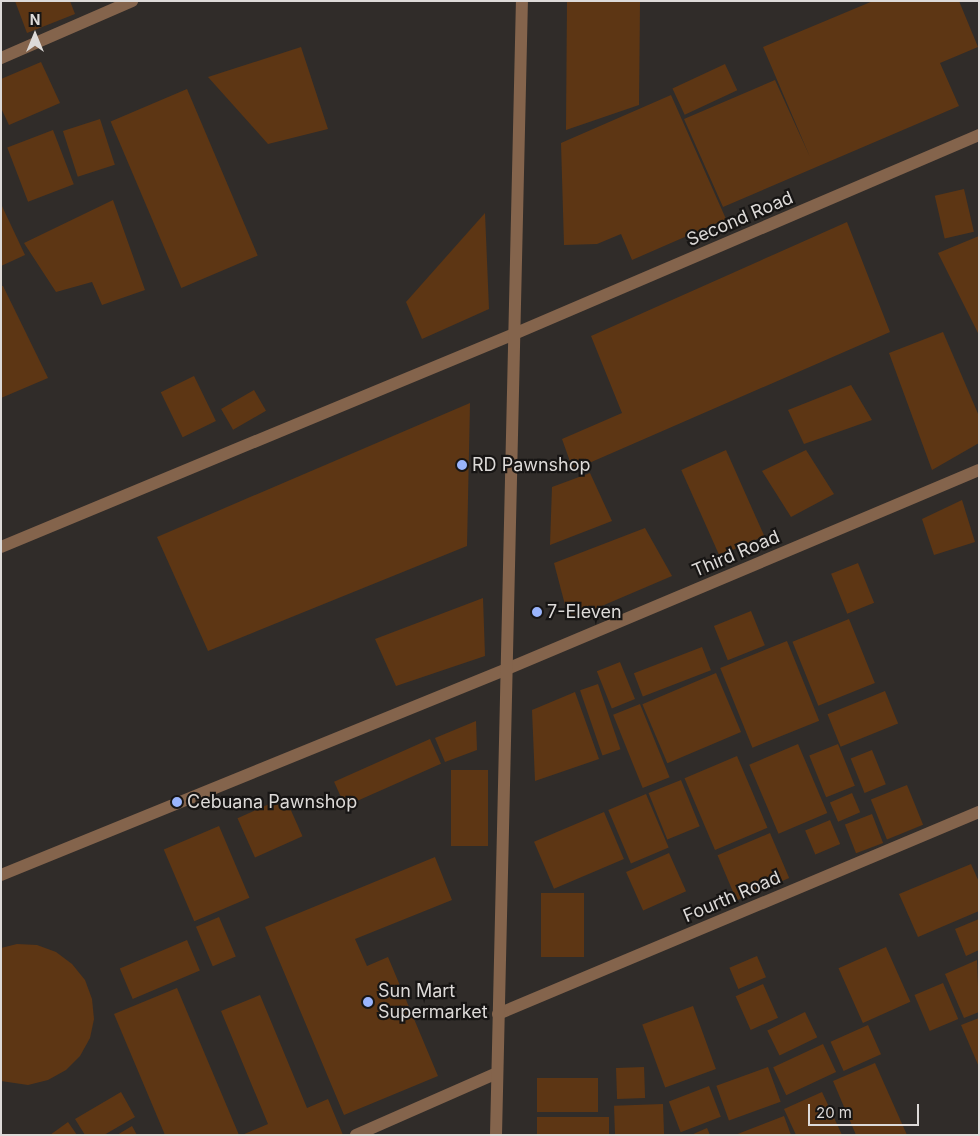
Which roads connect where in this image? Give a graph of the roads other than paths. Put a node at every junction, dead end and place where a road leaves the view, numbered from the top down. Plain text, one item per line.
1 (132, 1) edge
2 (522, 1) edge
3 (1, 58) edge
4 (979, 135) edge
5 (514, 334) junction
6 (979, 470) edge
7 (1, 547) edge
8 (507, 669) junction
9 (979, 812) edge
10 (1, 875) edge
11 (498, 1014) junction
12 (497, 1074) junction
13 (356, 1135) edge
14 (496, 1135) edge

1 - 3 street
2 - 5 street
4 - 5 street, Second Road
5 - 7 street, Second Road
5 - 8 street
6 - 8 street, Third Road
8 - 10 street, Third Road
8 - 11 street
9 - 11 street, Fourth Road
11 - 12 street
12 - 13 street
12 - 14 street

